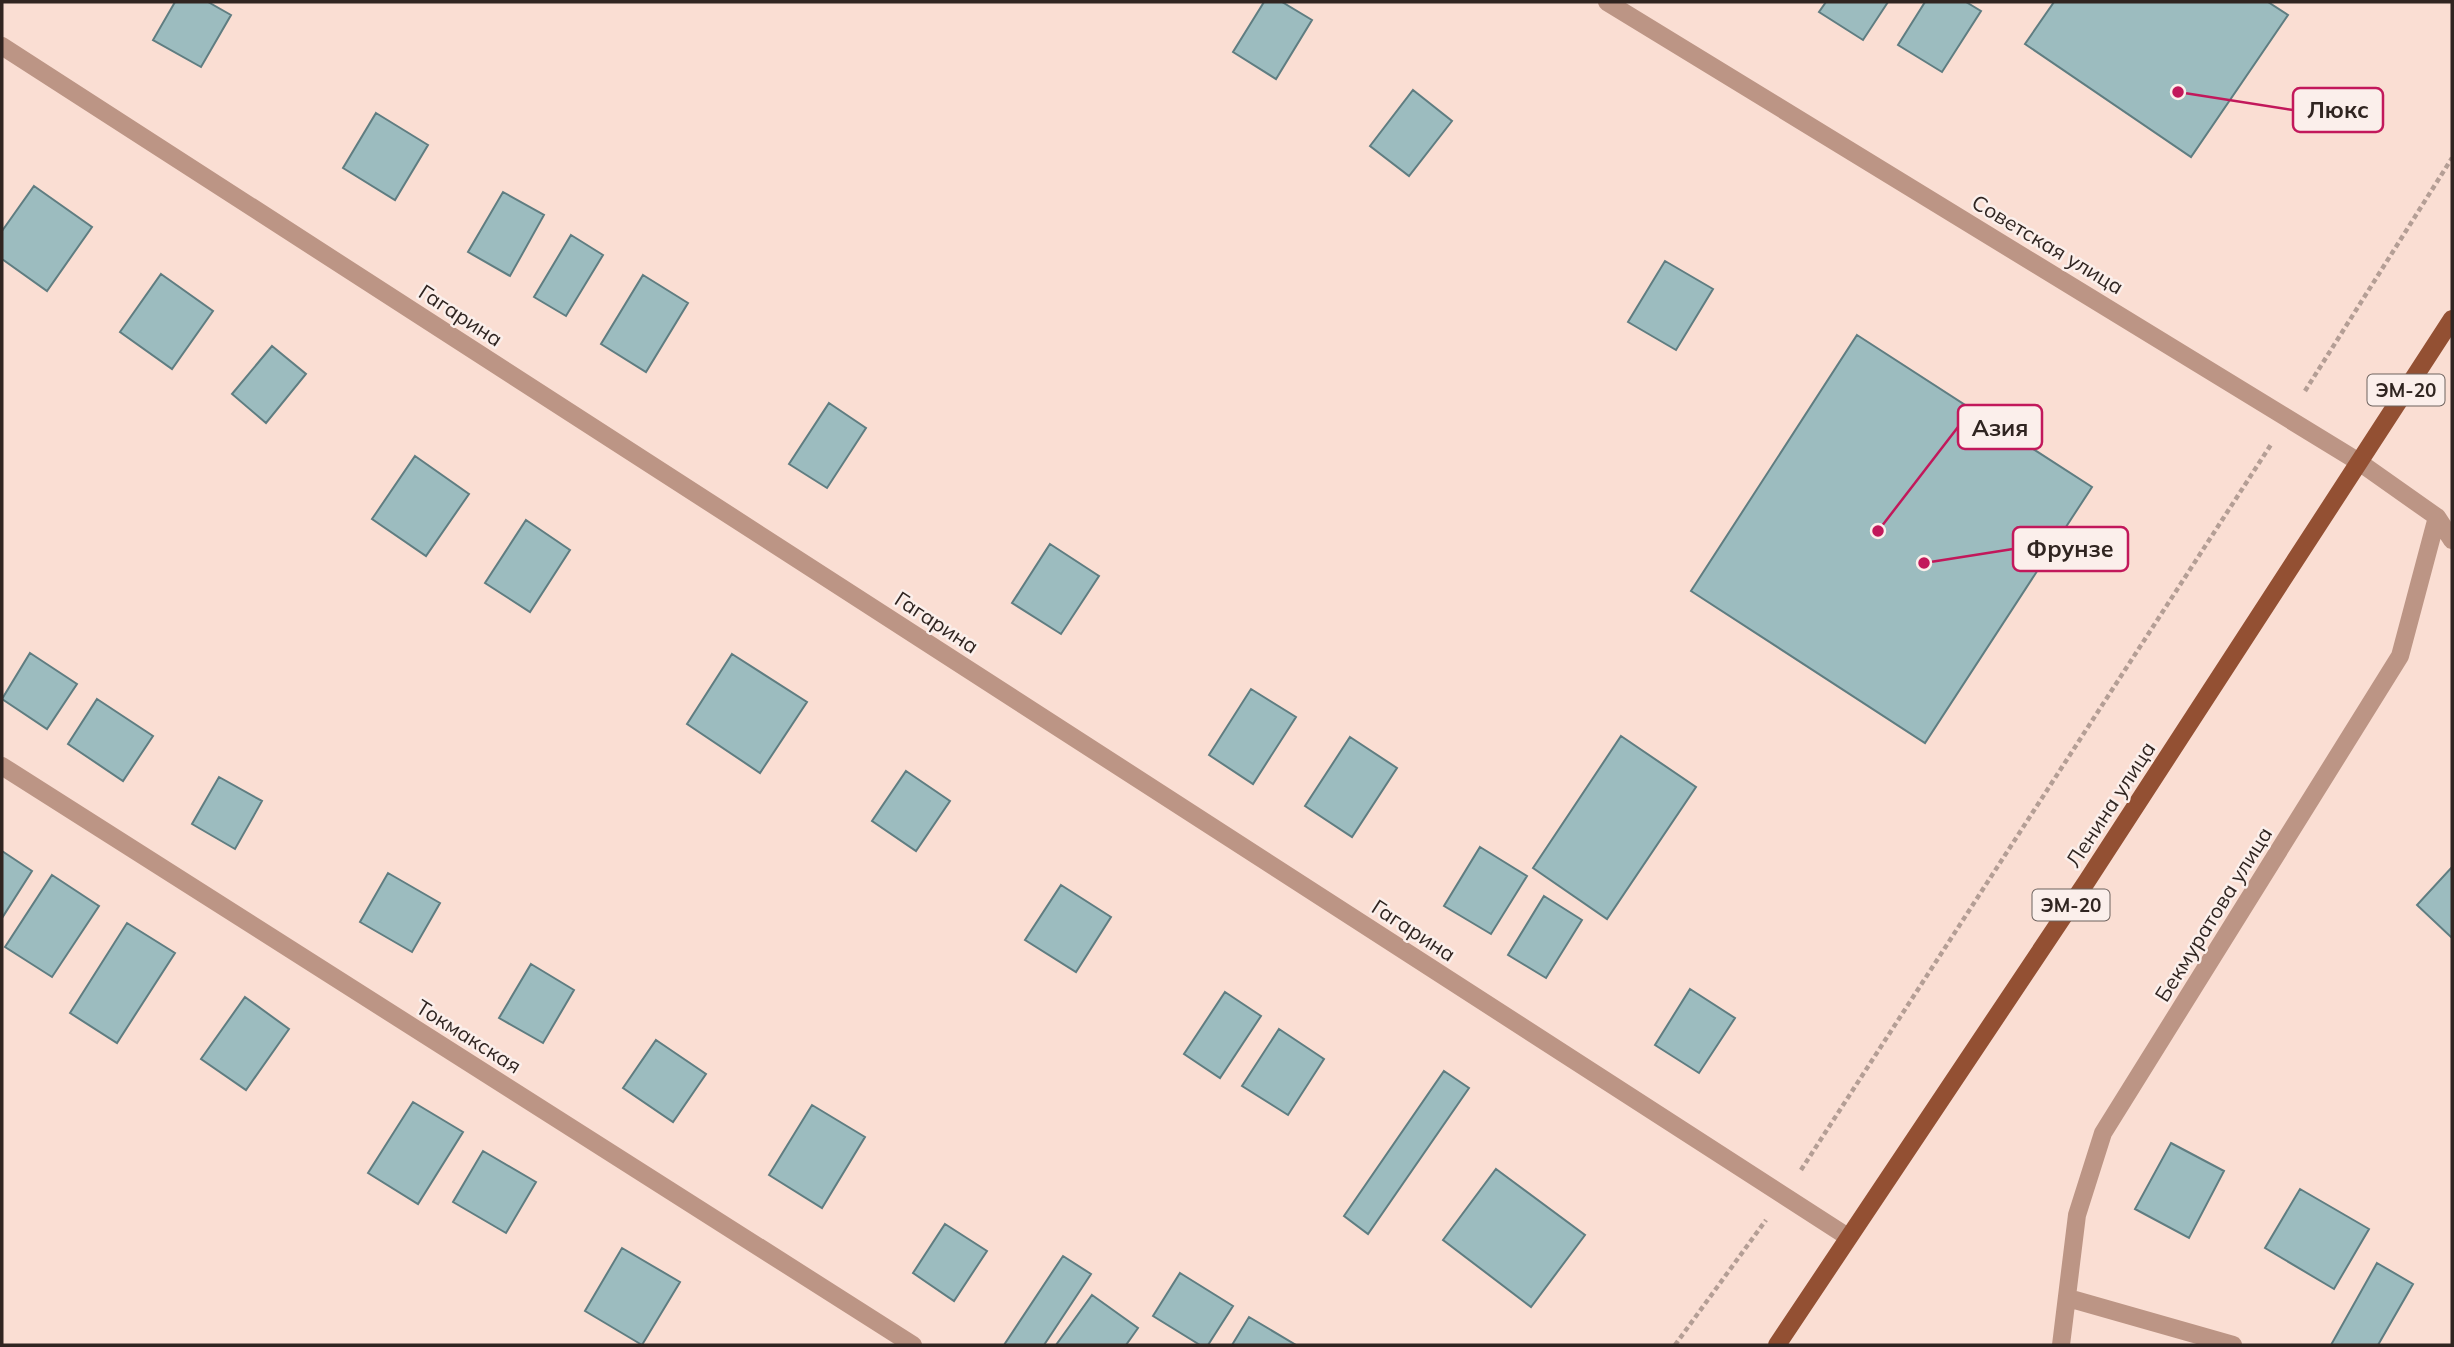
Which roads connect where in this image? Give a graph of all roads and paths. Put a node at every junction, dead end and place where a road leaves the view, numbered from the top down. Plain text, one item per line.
1 (1607, 2) edge
2 (2, 46) edge
3 (2452, 158) edge
4 (2452, 319) edge
5 (2288, 418) junction
6 (2359, 461) junction
7 (2437, 517) junction
8 (2452, 540) edge
9 (2, 766) edge
10 (1784, 1196) junction
11 (1848, 1237) junction
12 (2068, 1298) junction
13 (913, 1345) edge
14 (1675, 1345) edge
15 (1777, 1345) edge
16 (2062, 1345) edge
17 (2233, 1345) edge

1 - 5 street, Советская улица
2 - 10 street, Гагарина
3 - 5 path
4 - 6 main road, Ленина улица / ЭМ-20
5 - 6 street, Советская улица
5 - 10 path
6 - 7 street, Советская улица
6 - 11 main road, Ленина улица / ЭМ-20
7 - 8 street, Советская улица
7 - 12 street, Бекмуратова улица
9 - 13 street, Токмакская
10 - 11 street, Гагарина
10 - 14 path
11 - 15 main road, Ленина улица / ЭМ-20
12 - 16 street, Бекмуратова улица
12 - 17 street

